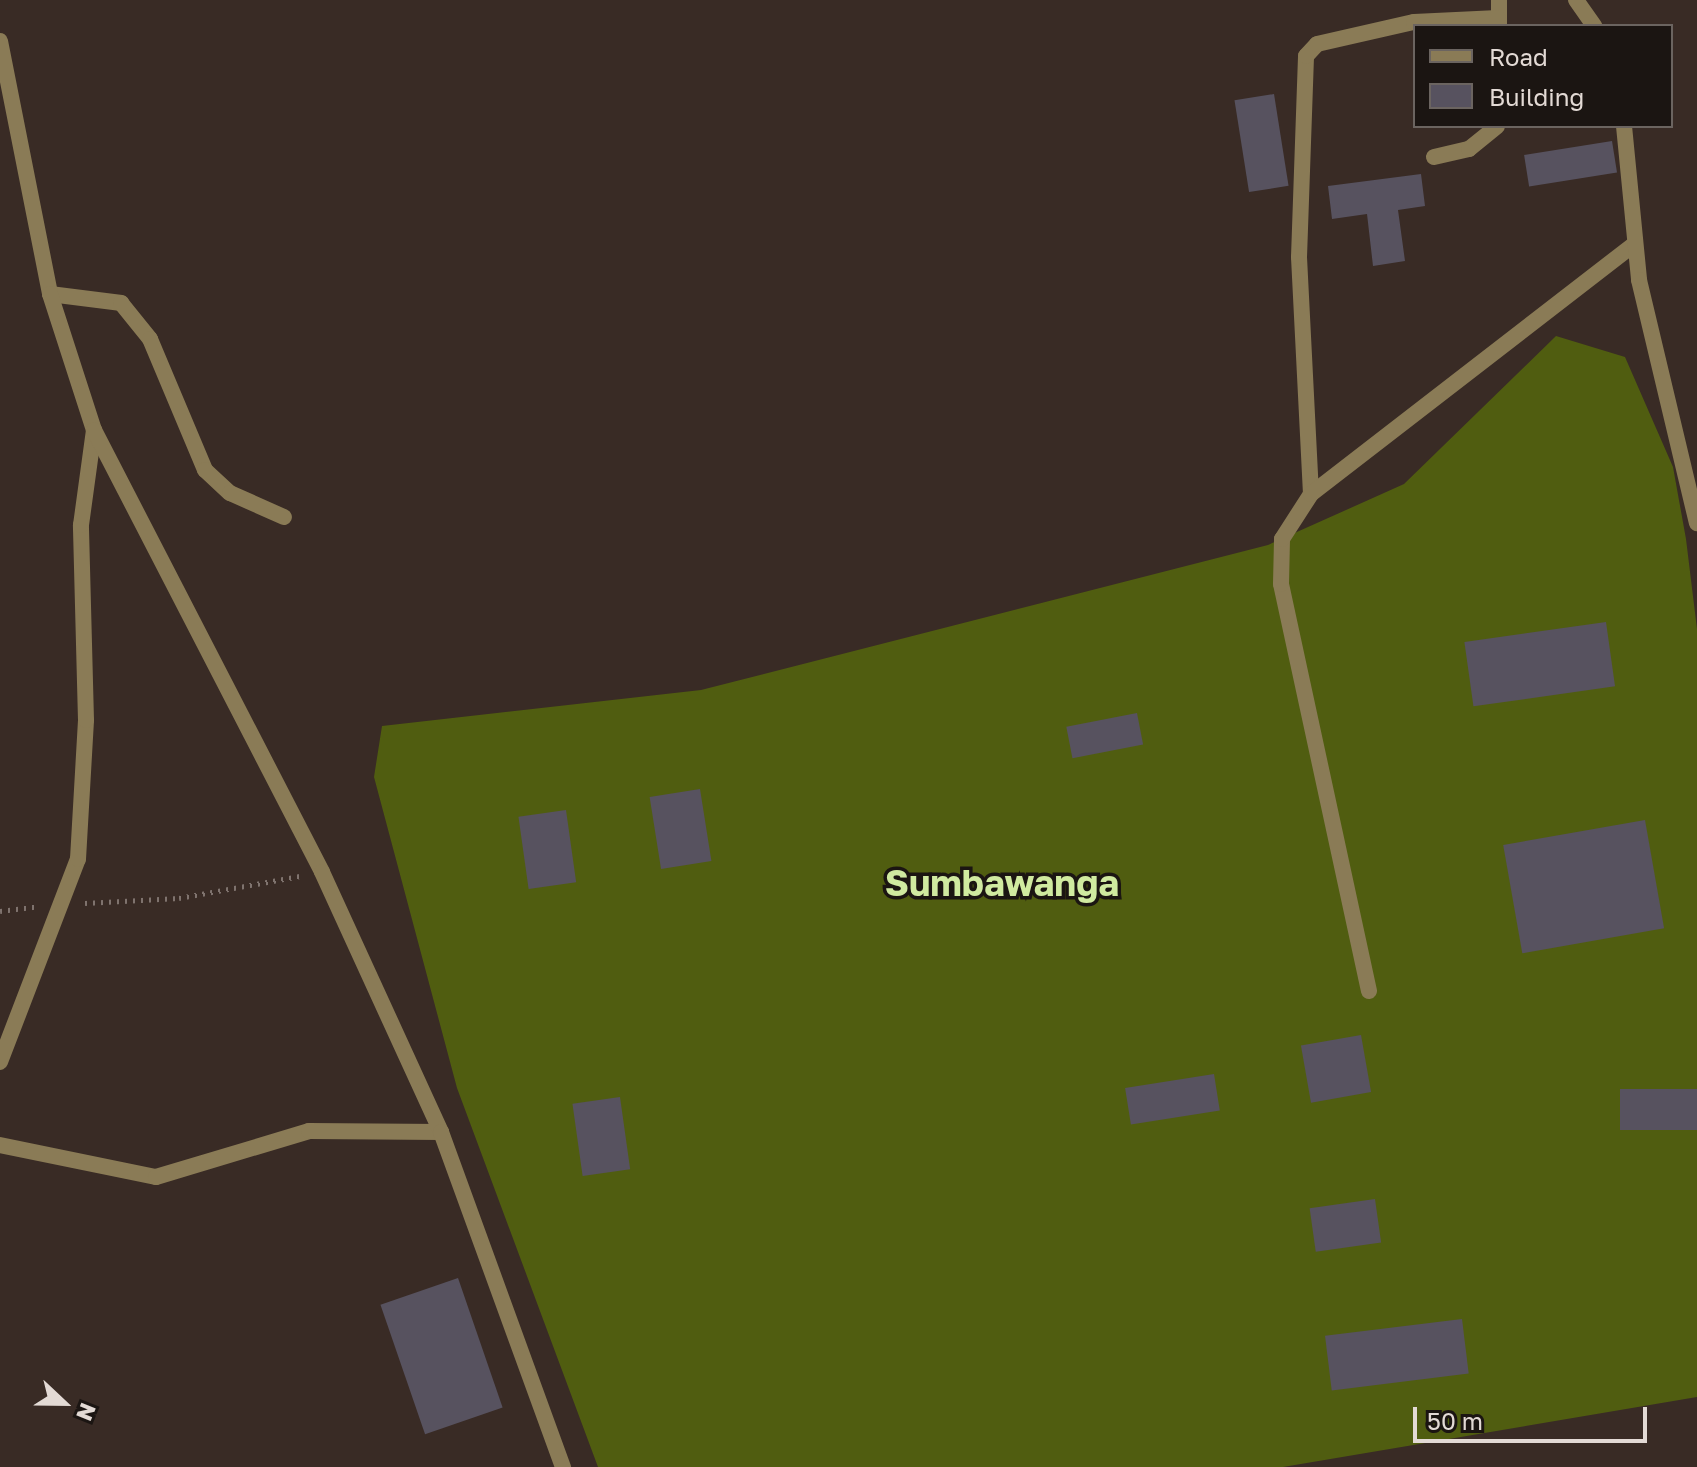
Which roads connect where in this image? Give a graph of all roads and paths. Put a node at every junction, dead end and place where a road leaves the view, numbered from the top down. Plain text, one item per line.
1 (1499, 0) edge
2 (1576, 0) edge
3 (1499, 22) edge
4 (1593, 24) edge
5 (0, 41) edge
6 (1495, 128) edge
7 (1624, 128) edge
8 (1434, 157) dead end
9 (1634, 244) junction
10 (50, 294) junction
11 (94, 430) junction
12 (1311, 494) junction
13 (284, 517) dead end
14 (1697, 523) edge
15 (322, 872) junction
16 (62, 904) junction
17 (1369, 991) dead end
18 (0, 1062) edge
19 (441, 1132) junction
20 (0, 1145) edge
21 (563, 1467) edge

1 - 3 street
2 - 4 street
3 - 12 street
5 - 10 street
6 - 8 street
7 - 9 street
9 - 12 street
9 - 14 street
10 - 11 street
10 - 13 street
11 - 15 street
11 - 16 street
12 - 17 street
15 - 16 path
15 - 19 street
16 - 18 street
19 - 20 street
19 - 21 street

